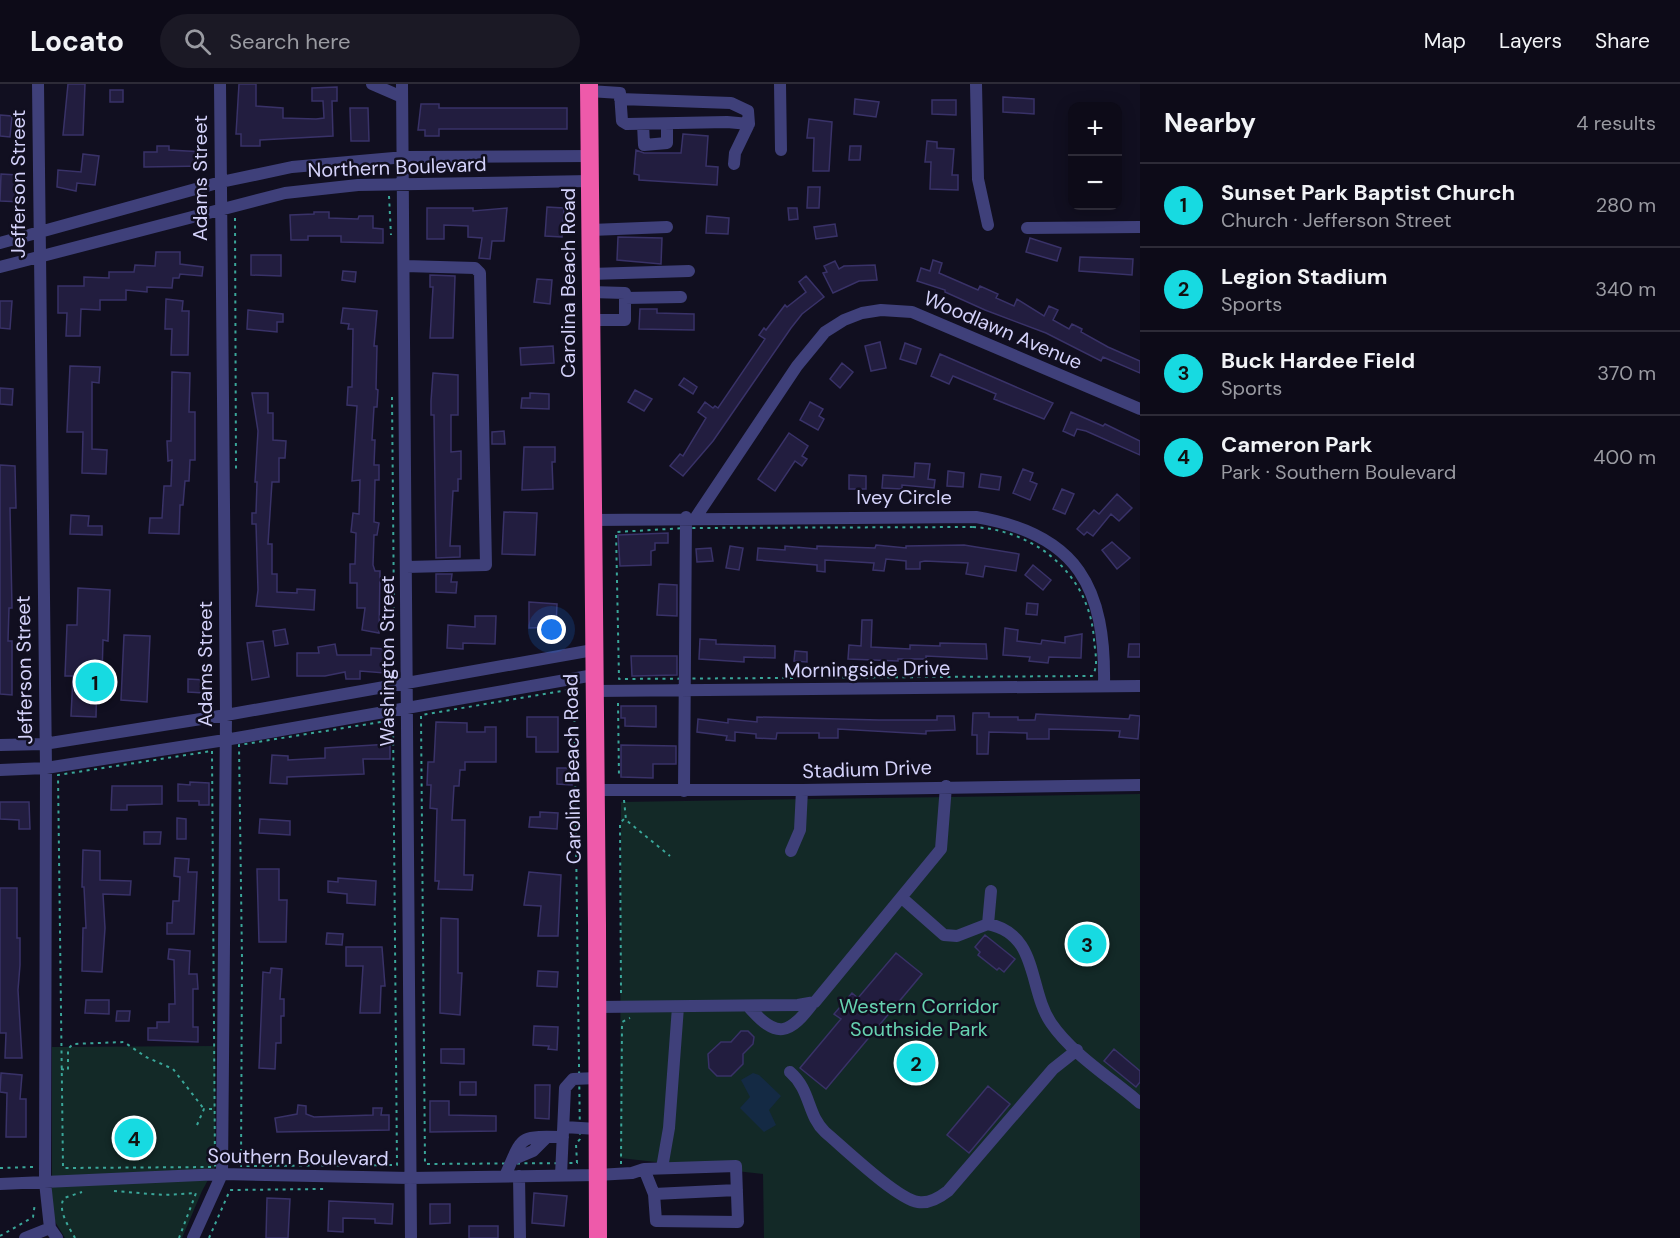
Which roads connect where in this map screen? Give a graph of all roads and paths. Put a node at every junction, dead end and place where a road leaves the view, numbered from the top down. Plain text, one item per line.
1 (38, 84) edge
2 (220, 84) edge
3 (372, 84) edge
4 (780, 84) edge
5 (976, 84) edge
6 (589, 87) edge
7 (402, 90) edge
8 (620, 99) junction
9 (643, 124) junction
10 (667, 124) junction
11 (749, 124) junction
12 (781, 150) dead end
13 (590, 156) junction
14 (405, 157) junction
15 (734, 164) dead end
16 (221, 182) junction
17 (590, 182) junction
18 (404, 183) junction
19 (389, 190) dead end
20 (219, 208) junction
21 (235, 213) dead end
22 (988, 225) dead end
23 (667, 227) dead end
24 (1027, 228) dead end
25 (1140, 228) edge
26 (591, 230) junction
27 (40, 232) junction
28 (391, 236) dead end
29 (0, 243) edge
30 (38, 257) junction
31 (405, 266) junction
32 (0, 267) edge
33 (689, 271) dead end
34 (591, 283) junction
35 (681, 297) dead end
36 (625, 298) junction
37 (591, 320) junction
38 (392, 389) dead end
39 (1140, 409) edge
40 (236, 476) dead end
41 (592, 520) junction
42 (690, 521) junction
43 (406, 567) junction
44 (394, 623) dead end
45 (593, 650) junction
46 (594, 683) junction
47 (406, 684) junction
48 (684, 684) junction
49 (1104, 686) junction
50 (1140, 686) edge
51 (618, 700) dead end
52 (406, 708) junction
53 (226, 715) junction
54 (225, 740) junction
55 (44, 744) junction
56 (0, 745) edge
57 (239, 745) joint
58 (45, 768) junction
59 (0, 770) edge
60 (619, 781) dead end
61 (1140, 785) edge
62 (946, 786) junction
63 (595, 790) junction
64 (684, 790) junction
65 (802, 790) junction
66 (623, 801) dead end
67 (625, 818) junction
68 (791, 851) dead end
69 (670, 856) dead end
70 (991, 891) dead end
71 (902, 898) junction
72 (988, 924) junction
73 (621, 993) dead end
74 (814, 1002) junction
75 (748, 1006) junction
76 (597, 1007) junction
77 (678, 1007) junction
78 (1077, 1050) junction
79 (61, 1069) junction
80 (790, 1072) dead end
81 (578, 1078) junction
82 (597, 1078) junction
83 (1140, 1103) edge
84 (204, 1109) junction
85 (197, 1125) dead end
86 (588, 1129) junction
87 (563, 1132) junction
88 (512, 1161) junction
89 (34, 1167) dead end
90 (0, 1168) edge
91 (662, 1168) junction
92 (561, 1169) junction
93 (644, 1169) junction
94 (219, 1170) junction
95 (597, 1175) junction
96 (505, 1176) junction
97 (519, 1176) junction
98 (410, 1178) junction
99 (45, 1182) junction
100 (0, 1184) edge
101 (90, 1189) dead end
102 (106, 1189) dead end
103 (331, 1189) dead end
104 (737, 1190) junction
105 (654, 1194) junction
106 (35, 1199) dead end
107 (53, 1233) edge
108 (0, 1236) edge
109 (25, 1238) edge
110 (75, 1238) edge
111 (179, 1238) edge
112 (193, 1238) edge
113 (209, 1238) edge
114 (411, 1238) edge
115 (520, 1238) edge
116 (598, 1238) edge

1 - 27 street, Jefferson Street
2 - 16 street, Adams Street
3 - 7 street
4 - 12 street
5 - 22 street
6 - 8 street
6 - 13 highway, Carolina Beach Road
7 - 14 street, Washington Street
8 - 9 street
8 - 11 street
9 - 10 street
9 - 10 street
10 - 11 street
11 - 15 street
13 - 14 street, Northern Boulevard
13 - 17 highway, Carolina Beach Road
14 - 16 street, Northern Boulevard
14 - 18 street, Washington Street
16 - 20 street, Adams Street
16 - 27 street, Northern Boulevard
17 - 18 street, Northern Boulevard
17 - 26 highway, Carolina Beach Road
18 - 20 street, Northern Boulevard
18 - 31 street, Washington Street
19 - 28 path
20 - 30 street, Northern Boulevard
20 - 53 street, Adams Street
21 - 40 path
23 - 26 street
24 - 25 street
26 - 34 highway, Carolina Beach Road
27 - 29 street, Northern Boulevard
27 - 30 street, Jefferson Street
30 - 32 street, Northern Boulevard
30 - 55 street, Jefferson Street
31 - 43 street, Washington Street
31 - 43 street
33 - 34 street
34 - 36 street
34 - 37 highway, Carolina Beach Road
35 - 36 street
36 - 37 street
37 - 41 highway, Carolina Beach Road
38 - 44 path
39 - 42 street, Woodlawn Avenue
41 - 42 street, Ivey Circle
41 - 45 highway, Carolina Beach Road
42 - 48 street
42 - 48 path
42 - 48 path
42 - 49 street, Ivey Circle
43 - 47 street, Washington Street
45 - 46 highway, Carolina Beach Road
45 - 47 street
46 - 48 street, Morningside Drive
46 - 52 street, Morningside Drive
46 - 63 highway, Carolina Beach Road
47 - 52 street, Washington Street
47 - 53 street
48 - 49 street, Morningside Drive
48 - 64 street
49 - 50 street, Morningside Drive
51 - 60 path
52 - 54 street, Morningside Drive
52 - 98 street, Washington Street
53 - 54 street, Adams Street
53 - 55 street
54 - 58 street, Morningside Drive
54 - 94 street, Adams Street
55 - 56 street
55 - 58 street, Jefferson Street
57 - 57 path
58 - 59 street, Morningside Drive
58 - 99 street, Jefferson Street
61 - 62 street, Stadium Drive
62 - 65 street, Stadium Drive
62 - 71 street
63 - 64 street, Stadium Drive
63 - 76 highway, Carolina Beach Road
64 - 65 street, Stadium Drive
65 - 68 street
66 - 67 path
67 - 69 path
67 - 73 path
70 - 72 street
71 - 72 street
71 - 74 street
72 - 78 street
74 - 75 street
74 - 75 street
75 - 77 street
76 - 77 street
76 - 82 highway, Carolina Beach Road
77 - 91 street
78 - 80 street
78 - 83 street
79 - 84 path
79 - 84 path
79 - 94 path
81 - 82 street
81 - 86 path
81 - 87 street
81 - 88 path
82 - 86 highway, Carolina Beach Road
84 - 85 path
86 - 87 street
86 - 92 path
86 - 95 highway, Carolina Beach Road
87 - 88 street
87 - 92 street
88 - 92 path
88 - 96 street
89 - 90 path
91 - 93 street, Southern Boulevard
91 - 104 street, Southern Boulevard
92 - 95 street, Southern Boulevard
92 - 97 street, Southern Boulevard
93 - 95 street, Southern Boulevard
93 - 105 street
94 - 98 street, Southern Boulevard
94 - 99 street, Southern Boulevard
94 - 112 street, Adams Street
95 - 116 highway, Carolina Beach Road
96 - 97 street, Southern Boulevard
96 - 98 street, Southern Boulevard
97 - 115 street
98 - 114 street, Washington Street
99 - 100 street, Southern Boulevard
99 - 107 street, Jefferson Street
101 - 110 path
102 - 111 path
103 - 113 path
104 - 105 street
104 - 105 street
106 - 108 path
107 - 109 street, Jefferson Street

